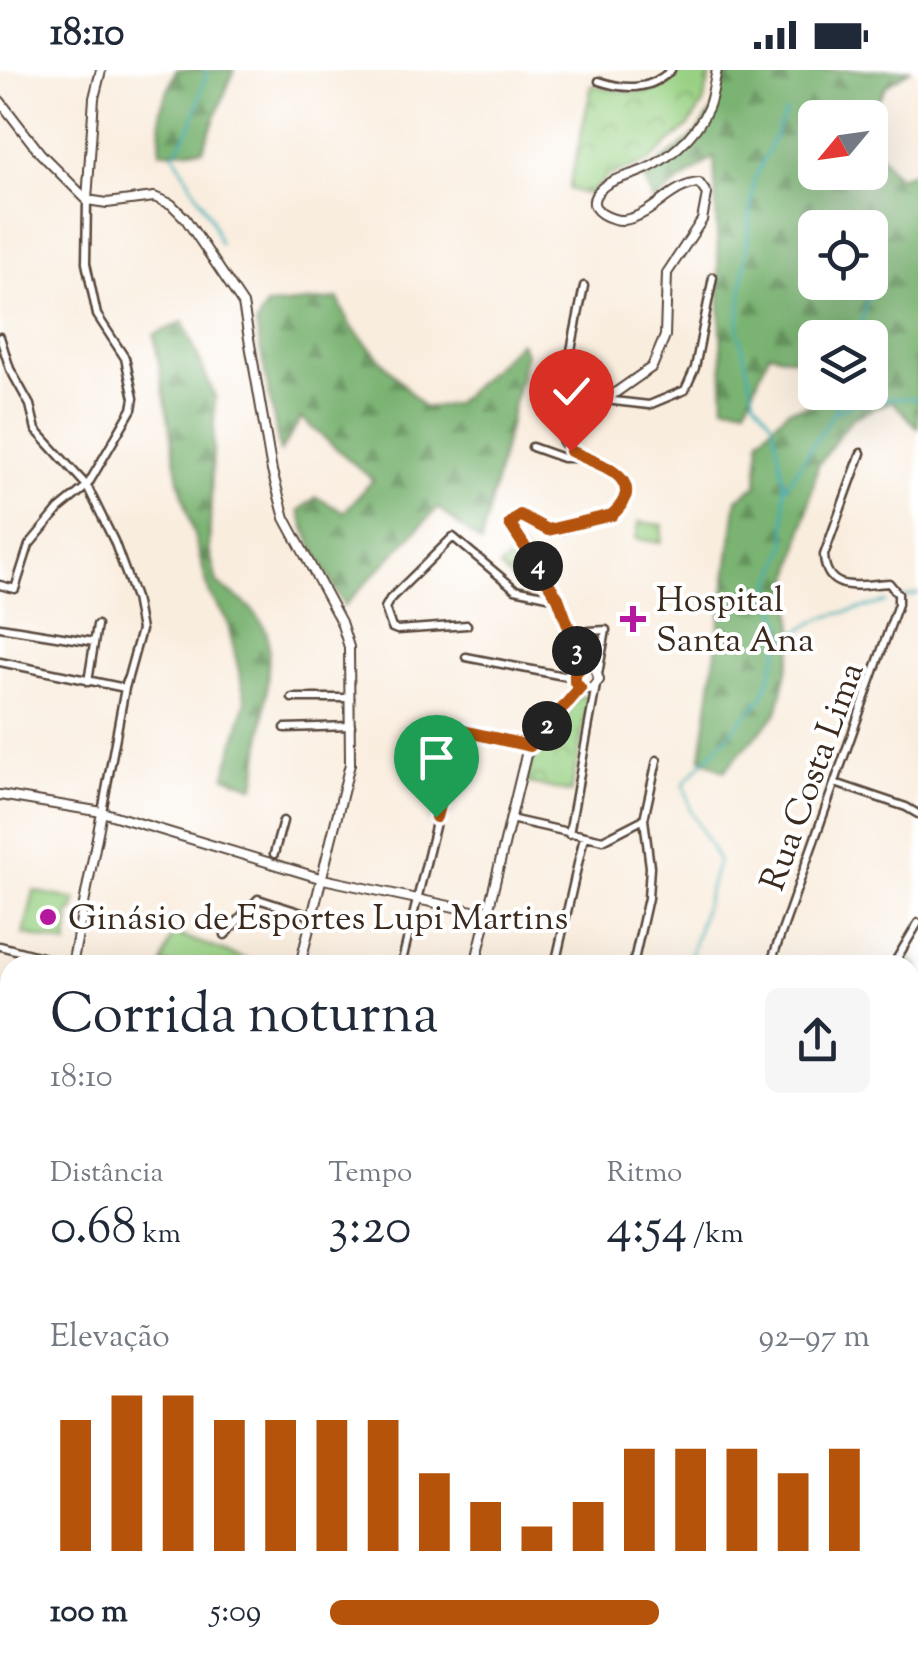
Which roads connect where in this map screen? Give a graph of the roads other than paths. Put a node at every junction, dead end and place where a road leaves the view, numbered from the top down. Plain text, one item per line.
1 (101, 70) edge
2 (672, 70) edge
3 (717, 70) edge
4 (599, 81) dead end
5 (0, 101) edge
6 (86, 200) junction
7 (714, 277) dead end
8 (584, 286) dead end
9 (0, 337) edge
10 (561, 400) junction
11 (606, 400) junction
12 (532, 447) dead end
13 (861, 453) dead end
14 (583, 458) junction
15 (87, 486) junction
16 (0, 585) edge
17 (558, 598) junction
18 (96, 625) dead end
19 (467, 625) dead end
20 (0, 628) edge
21 (94, 642) junction
22 (574, 643) junction
23 (466, 657) dead end
24 (0, 662) edge
25 (583, 666) junction
26 (574, 678) junction
27 (599, 680) junction
28 (88, 682) junction
29 (125, 688) junction
30 (580, 688) junction
31 (292, 698) dead end
32 (350, 698) junction
33 (351, 726) junction
34 (286, 728) dead end
35 (530, 746) junction
36 (657, 760) dead end
37 (835, 783) junction
38 (0, 794) edge
39 (102, 812) junction
40 (918, 814) edge
41 (510, 819) junction
42 (644, 820) junction
43 (282, 821) dead end
44 (569, 834) junction
45 (584, 838) junction
46 (274, 854) dead end
47 (322, 879) junction
48 (416, 898) junction
49 (305, 914) dead end
50 (486, 914) junction
51 (918, 923) edge
52 (224, 934) dead end
53 (0, 946) edge
54 (34, 955) edge
55 (74, 955) edge
56 (303, 955) edge
57 (403, 955) edge
58 (477, 955) edge
59 (557, 955) edge
60 (635, 955) edge
61 (774, 955) edge
62 (900, 955) edge

1 - 6 street
2 - 4 street
3 - 11 street
5 - 6 street
6 - 15 street
6 - 32 street
7 - 11 street
8 - 10 street
9 - 15 street
10 - 11 street
10 - 14 street
12 - 14 street
13 - 37 street, Rua Costa Lima
14 - 17 street
15 - 16 street
15 - 29 street
17 - 19 street
17 - 22 street
18 - 21 street
20 - 21 street
21 - 28 street
22 - 25 street
22 - 27 street
23 - 26 street
24 - 28 street
25 - 26 street
25 - 27 street
26 - 30 street
27 - 30 street
27 - 44 street
28 - 29 street
29 - 39 street
30 - 35 street
31 - 32 street
32 - 33 street
33 - 34 street
33 - 47 street
35 - 41 street
35 - 48 street
36 - 42 street
37 - 40 street
37 - 61 street, Rua Costa Lima
38 - 39 street
39 - 47 street
39 - 55 street
41 - 44 street
41 - 50 street
42 - 45 street
42 - 60 street
43 - 46 street
44 - 45 street
45 - 59 street
47 - 48 street
47 - 56 street
48 - 50 street
48 - 57 street
49 - 52 street
50 - 58 street
51 - 62 street
53 - 54 street

